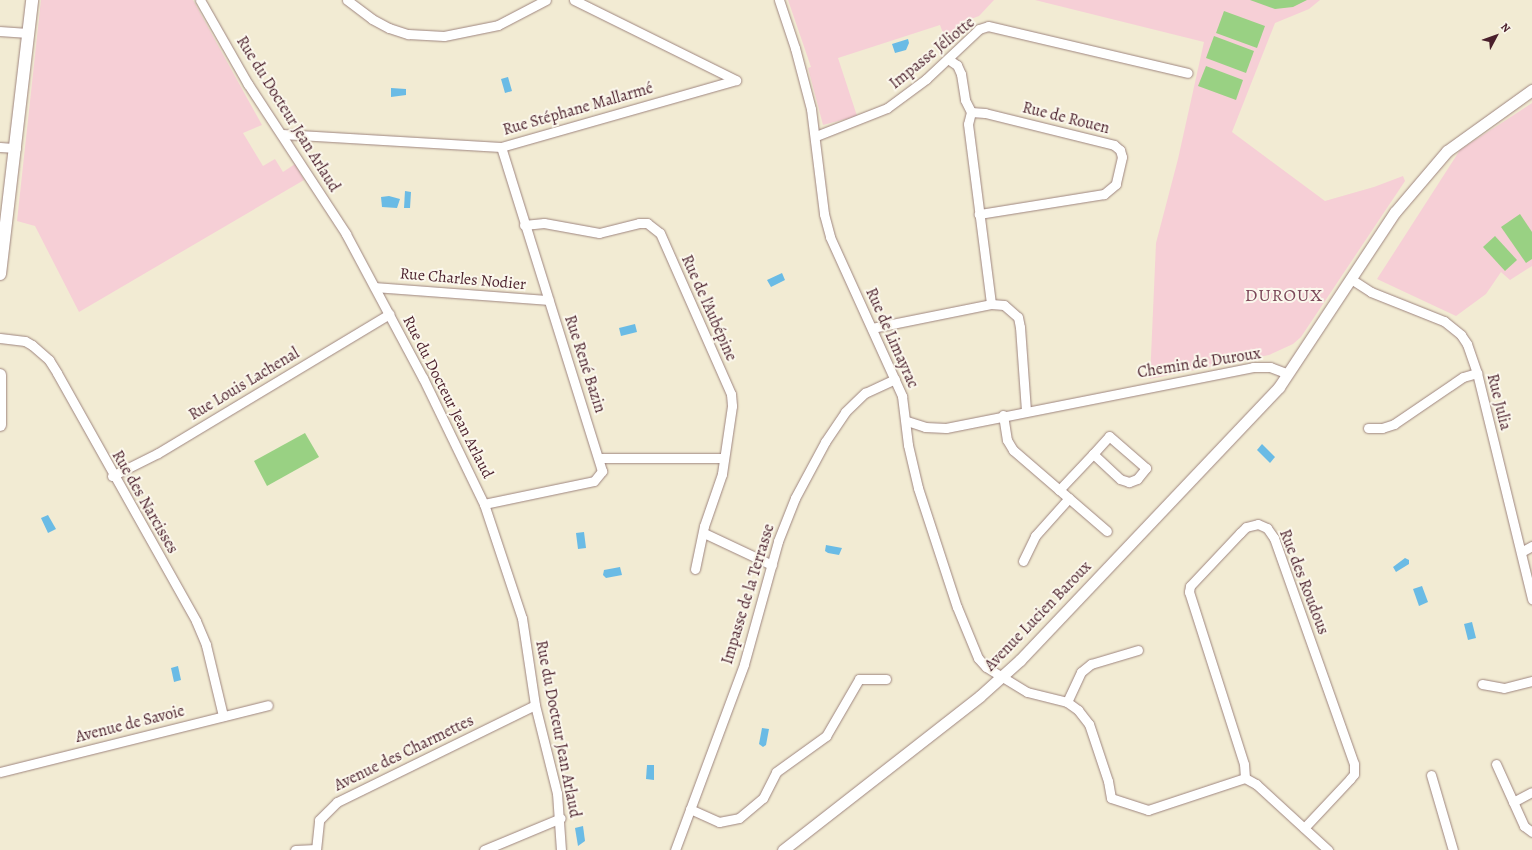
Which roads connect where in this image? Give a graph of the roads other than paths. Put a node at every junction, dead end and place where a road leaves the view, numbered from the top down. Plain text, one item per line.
1 (32, 0) edge
2 (200, 0) edge
3 (347, 0) edge
4 (546, 0) edge
5 (574, 0) edge
6 (779, 0) edge
7 (0, 31) edge
8 (27, 33) junction
9 (948, 59) junction
10 (1188, 73) dead end
11 (1532, 90) edge
12 (971, 112) junction
13 (282, 134) junction
14 (816, 136) junction
15 (0, 147) edge
16 (501, 147) junction
17 (16, 148) junction
18 (4, 207) edge
19 (979, 214) junction
20 (524, 225) junction
21 (0, 274) edge
22 (1351, 279) junction
23 (376, 287) junction
24 (549, 300) junction
25 (991, 304) junction
26 (389, 314) junction
27 (872, 328) junction
28 (0, 338) edge
29 (1477, 373) junction
30 (1288, 374) junction
31 (0, 375) edge
32 (895, 379) junction
33 (1026, 411) junction
34 (1003, 415) junction
35 (907, 421) junction
36 (0, 425) edge
37 (1368, 428) dead end
38 (1093, 454) junction
39 (599, 458) junction
40 (724, 458) junction
41 (112, 476) junction
42 (1059, 490) junction
43 (1069, 498) junction
44 (484, 504) junction
45 (1107, 531) dead end
46 (704, 533) junction
47 (1532, 546) edge
48 (1520, 552) junction
49 (1023, 561) dead end
50 (772, 565) junction
51 (695, 569) dead end
52 (1532, 599) edge
53 (1138, 650) dead end
54 (1000, 677) junction
55 (886, 679) dead end
56 (1532, 681) edge
57 (1482, 684) dead end
58 (1066, 702) junction
59 (268, 705) dead end
60 (535, 705) junction
61 (223, 716) junction
62 (1496, 764) dead end
63 (0, 772) edge
64 (1432, 775) dead end
65 (1245, 778) junction
66 (1532, 792) edge
67 (1513, 802) junction
68 (690, 809) junction
69 (561, 818) junction
70 (1304, 828) junction
71 (1532, 832) edge
72 (316, 849) edge
73 (295, 850) edge
74 (484, 850) edge
75 (561, 850) edge
76 (674, 850) edge
77 (783, 850) edge
78 (1328, 850) edge
79 (1453, 850) edge

1 - 8 main road
2 - 13 street, Rue du Docteur Jean Arlaud
3 - 4 street
5 - 16 street, Rue Stéphane Mallarmé
6 - 14 street, Rue de Limayrac
7 - 8 street
8 - 17 main road
9 - 10 street, Impasse Jéliotte
9 - 12 street
9 - 14 street, Impasse Jéliotte
11 - 22 street
12 - 19 street
12 - 19 street, Rue de Rouen
13 - 16 street, Rue Stéphane Mallarmé
13 - 23 street, Rue du Docteur Jean Arlaud
14 - 27 street, Rue de Limayrac
15 - 17 street
16 - 20 street, Rue René Bazin
17 - 18 main road
18 - 21 main road
19 - 25 street
20 - 24 street, Rue René Bazin
20 - 40 street, Rue de l'Aubépine
22 - 29 street, Rue Julia
22 - 30 street
23 - 24 street, Rue Charles Nodier
23 - 26 street, Rue du Docteur Jean Arlaud
24 - 39 street, Rue René Bazin
25 - 27 street
25 - 33 street
26 - 41 street, Rue Louis Lachenal
26 - 44 street, Rue du Docteur Jean Arlaud
27 - 32 street, Rue de Limayrac
28 - 41 street, Rue des Narcisses
29 - 37 street
29 - 48 street, Rue Julia
30 - 33 street, Chemin de Duroux
30 - 54 street, Avenue Lucien Baroux
31 - 36 main road
32 - 35 street, Rue de Limayrac
32 - 50 street, Impasse de la Terrasse
33 - 34 street, Chemin de Duroux
34 - 35 street, Chemin de Duroux
34 - 42 street
35 - 54 street, Rue de Limayrac
38 - 38 street
38 - 42 street
39 - 40 street
39 - 44 street, Rue René Bazin
40 - 46 street, Rue de l'Aubépine
41 - 61 street, Rue des Narcisses
42 - 43 street
43 - 45 street
43 - 49 street
44 - 60 street, Rue du Docteur Jean Arlaud
46 - 50 street
46 - 51 street, Rue de l'Aubépine
47 - 48 street
48 - 52 street, Rue Julia
50 - 68 street, Impasse de la Terrasse
53 - 58 street
54 - 58 street, Rue de Limayrac
54 - 77 street, Avenue Lucien Baroux
55 - 68 street
56 - 57 street
58 - 65 street
59 - 61 street, Avenue de Savoie
60 - 69 street, Rue du Docteur Jean Arlaud
60 - 72 street, Avenue des Charmettes
61 - 63 street, Avenue de Savoie
62 - 67 street
64 - 79 street
65 - 70 street
65 - 70 street, Rue des Roudous
66 - 67 street
67 - 71 street
68 - 76 street, Impasse de la Terrasse
69 - 74 street
69 - 75 street, Rue du Docteur Jean Arlaud
70 - 78 street
72 - 73 street

